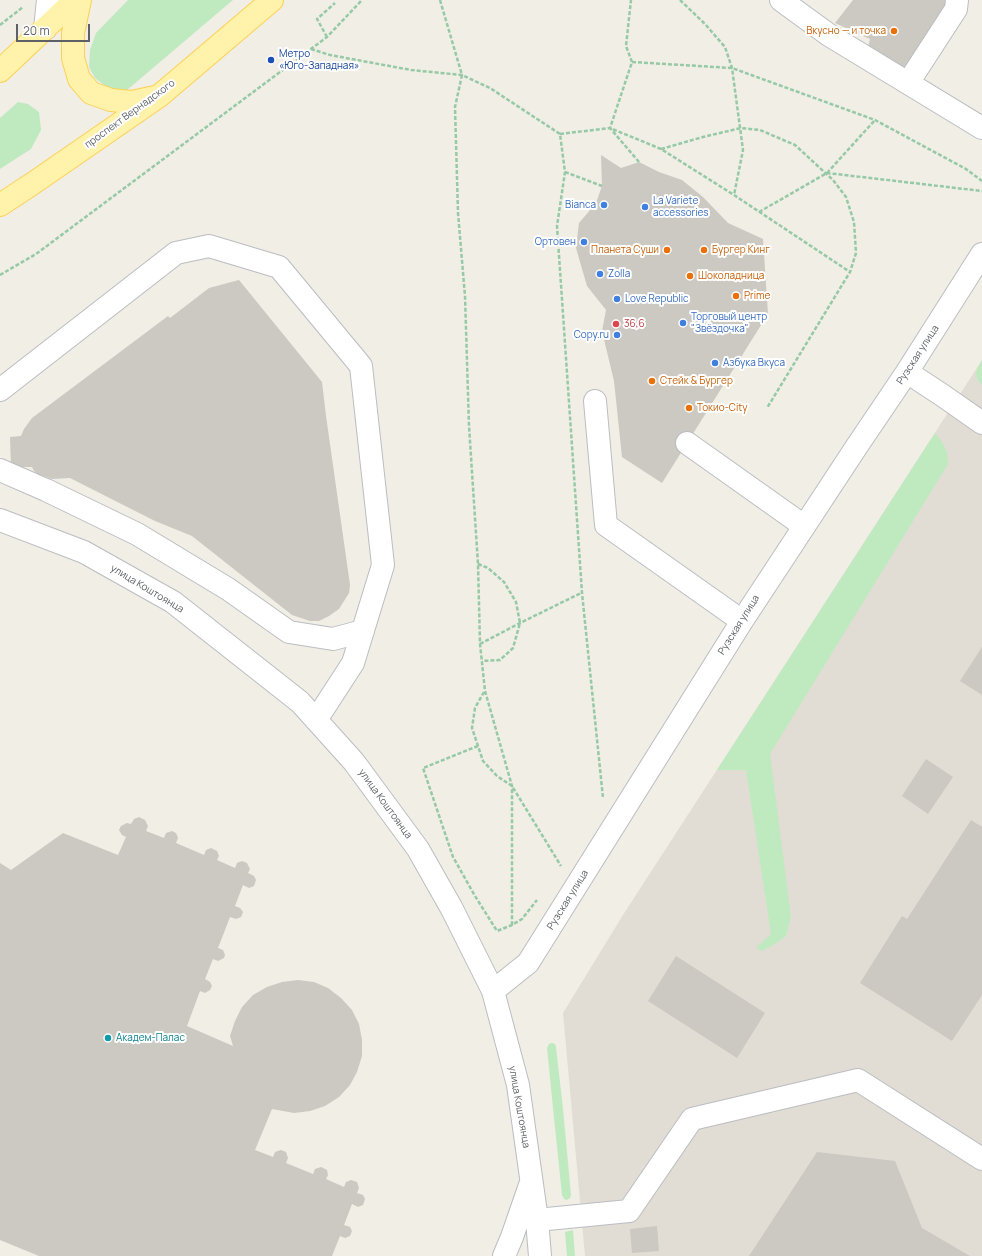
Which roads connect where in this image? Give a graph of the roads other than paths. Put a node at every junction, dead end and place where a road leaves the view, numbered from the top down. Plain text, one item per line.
1 (48, 0) edge
2 (75, 0) edge
3 (80, 0) edge
4 (272, 0) edge
5 (781, 0) edge
6 (957, 0) edge
7 (45, 29) junction
8 (0, 72) edge
9 (908, 83) junction
10 (158, 97) junction
11 (982, 128) edge
12 (0, 205) edge
13 (982, 254) edge
14 (907, 372) junction
15 (0, 390) edge
16 (595, 401) dead end
17 (982, 423) edge
18 (687, 443) dead end
19 (0, 470) edge
20 (0, 520) edge
21 (804, 526) junction
22 (742, 621) junction
23 (363, 631) junction
24 (316, 720) junction
25 (493, 991) junction
26 (982, 1159) edge
27 (531, 1180) junction
28 (537, 1220) junction
29 (504, 1256) edge
30 (540, 1256) edge

1 - 7 street
2 - 7 main road
3 - 10 main road
4 - 10 main road, проспект Вернадского
5 - 9 street
6 - 9 street
7 - 8 main road
9 - 11 street
10 - 12 main road, проспект Вернадского
13 - 14 street, Рузская улица
14 - 17 street
14 - 21 street, Рузская улица
15 - 23 street
16 - 22 street
18 - 21 street
19 - 23 street
20 - 24 street, улица Коштоянца
21 - 22 street, Рузская улица
22 - 25 street, Рузская улица
23 - 24 street
24 - 25 street, улица Коштоянца
25 - 27 street, улица Коштоянца
26 - 28 street
27 - 28 street, улица Коштоянца
27 - 29 street
28 - 30 street, улица Коштоянца

